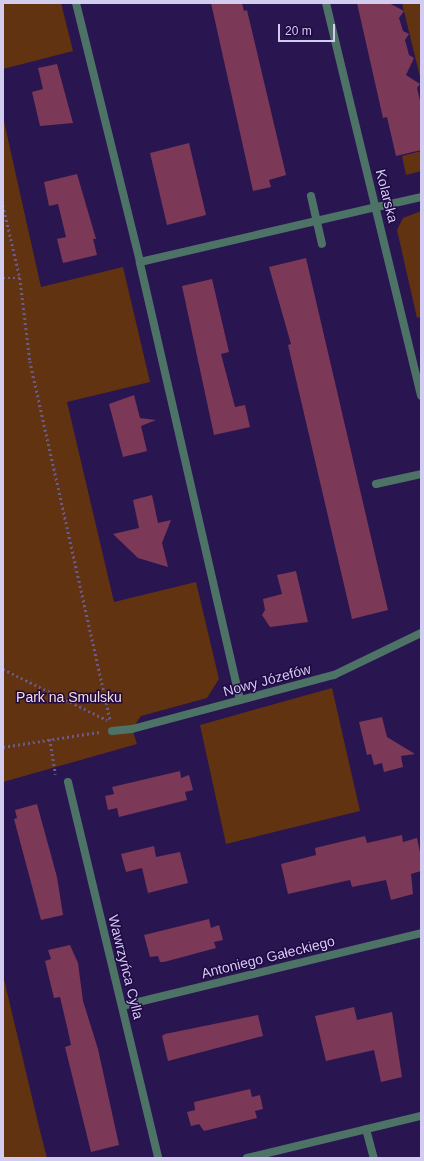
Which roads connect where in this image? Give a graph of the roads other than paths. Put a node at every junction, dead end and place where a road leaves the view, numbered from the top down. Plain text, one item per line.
1 (76, 3) edge
2 (326, 3) edge
3 (311, 196) dead end
4 (421, 197) edge
5 (377, 207) junction
6 (317, 222) junction
7 (322, 244) dead end
8 (140, 262) junction
9 (421, 396) edge
10 (421, 474) edge
11 (376, 484) dead end
12 (421, 633) edge
13 (240, 700) junction
14 (112, 730) road end
15 (68, 782) road end
16 (421, 933) edge
17 (122, 1006) junction
18 (421, 1116) edge
19 (366, 1129) junction
20 (158, 1158) edge
21 (247, 1158) edge
22 (374, 1158) edge

1 - 8 street
2 - 5 street, Kolarska
3 - 6 street
4 - 5 street
5 - 6 street
5 - 9 street, Kolarska
6 - 7 street
6 - 8 street
8 - 13 street
10 - 11 street
12 - 13 street, Nowy Józefów
13 - 14 street, Nowy Józefów
15 - 17 street, Wawrzyńca Cylla
16 - 17 street, Antoniego Gałeckiego
17 - 20 street, Wawrzyńca Cylla
18 - 19 street
19 - 21 street
19 - 22 street

